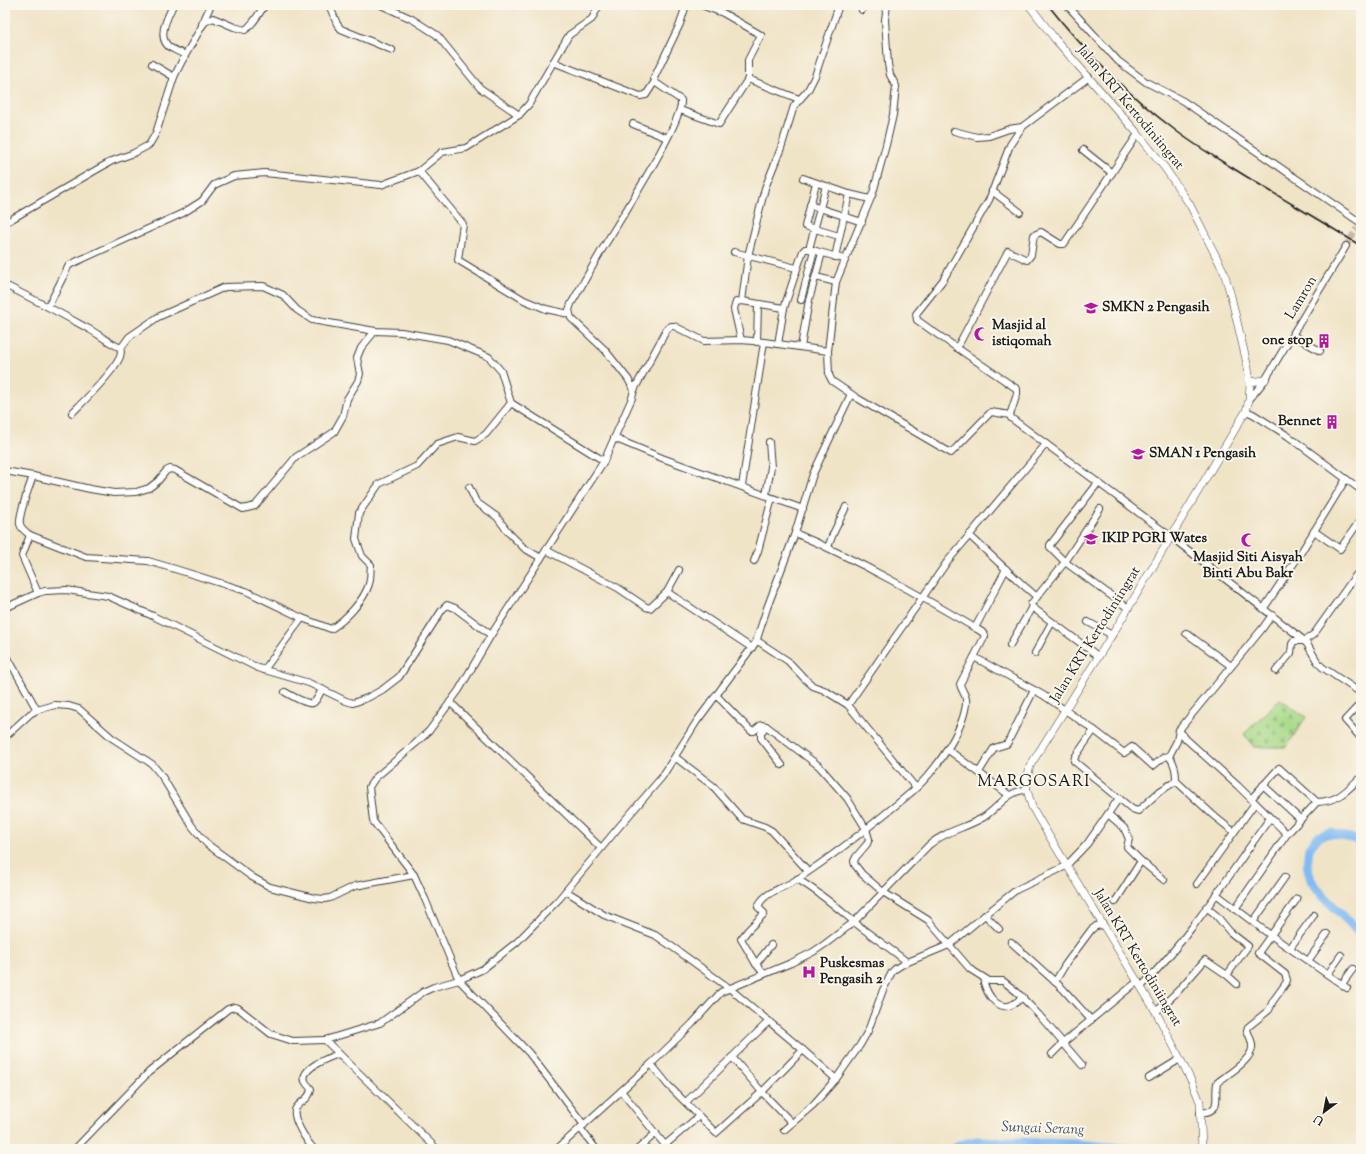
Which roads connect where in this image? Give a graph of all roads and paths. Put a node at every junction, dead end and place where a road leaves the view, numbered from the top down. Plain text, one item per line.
1 (173, 5) edge
2 (211, 5) edge
3 (265, 5) edge
4 (328, 5) edge
5 (382, 5) edge
6 (600, 5) edge
7 (686, 5) edge
8 (701, 5) edge
9 (839, 5) edge
10 (887, 5) edge
11 (1029, 5) edge
12 (1068, 5) edge
13 (202, 26) junction
14 (392, 50) dead end
15 (185, 55) junction
16 (553, 62) junction
17 (152, 64) dead end
18 (174, 77) junction
19 (1089, 77) junction
20 (748, 79) junction
21 (655, 81) junction
22 (799, 99) junction
23 (680, 110) junction
24 (519, 115) junction
25 (633, 124) dead end
26 (1022, 127) junction
27 (954, 131) dead end
28 (1138, 134) junction
29 (667, 138) junction
30 (1083, 150) dead end
31 (419, 171) junction
32 (1112, 173) junction
33 (803, 178) dead end
34 (816, 183) junction
35 (826, 186) junction
36 (992, 191) junction
37 (849, 194) junction
38 (870, 199) junction
39 (810, 205) junction
40 (820, 209) junction
41 (1020, 212) dead end
42 (844, 216) junction
43 (5, 222) edge
44 (862, 222) junction
45 (1360, 223) edge
46 (814, 230) junction
47 (839, 236) junction
48 (1346, 246) tunnel mouth
49 (812, 249) junction
50 (734, 252) dead end
51 (822, 252) junction
52 (748, 256) junction
53 (835, 257) junction
54 (844, 260) junction
55 (796, 268) junction
56 (816, 277) junction
57 (836, 282) junction
58 (5, 285) edge
59 (787, 298) junction
60 (801, 300) junction
61 (810, 300) junction
62 (742, 301) junction
63 (758, 304) junction
64 (48, 307) junction
65 (784, 308) junction
66 (569, 314) junction
67 (376, 331) junction
68 (1293, 334) junction
69 (741, 340) junction
70 (761, 342) junction
71 (778, 344) junction
72 (801, 347) junction
73 (121, 348) junction
74 (958, 348) junction
75 (828, 351) junction
76 (1320, 351) dead end
77 (1265, 380) junction
78 (1250, 382) junction
79 (634, 390) junction
80 (851, 394) junction
81 (1249, 400) junction
82 (511, 403) junction
83 (1246, 411) junction
84 (72, 413) dead end
85 (1010, 415) junction
86 (614, 438) junction
87 (769, 442) dead end
88 (1046, 444) junction
89 (604, 461) junction
90 (5, 471) edge
91 (33, 476) junction
92 (1346, 479) junction
93 (1098, 483) junction
94 (742, 486) junction
95 (469, 487) dead end
96 (1361, 490) edge
97 (769, 496) junction
98 (846, 507) dead end
99 (803, 509) junction
100 (1100, 509) dead end
101 (1361, 519) edge
102 (1314, 531) junction
103 (795, 533) junction
104 (30, 535) junction
105 (969, 535) junction
106 (1170, 536) junction
107 (828, 548) junction
108 (546, 550) junction
109 (541, 558) junction
110 (754, 561) dead end
111 (1065, 562) junction
112 (1006, 569) junction
113 (679, 570) dead end
114 (1361, 571) edge
115 (667, 592) junction
116 (38, 593) junction
117 (1037, 596) junction
118 (922, 598) junction
119 (1032, 607) junction
120 (5, 608) edge
121 (1128, 608) junction
122 (1264, 608) junction
123 (1272, 615) junction
124 (302, 618) junction
125 (1052, 622) junction
126 (1088, 622) dead end
127 (975, 628) junction
128 (1186, 633) dead end
129 (491, 635) junction
130 (1112, 635) junction
131 (756, 640) junction
132 (1304, 641) junction
133 (1010, 645) dead end
134 (752, 648) junction
135 (1035, 653) dead end
136 (1098, 656) junction
137 (974, 657) junction
138 (8, 658) dead end
139 (1231, 666) junction
140 (264, 670) junction
141 (1276, 671) dead end
142 (322, 689) junction
143 (1034, 690) junction
144 (1360, 690) edge
145 (285, 692) dead end
146 (716, 695) junction
147 (450, 702) junction
148 (1361, 703) edge
149 (848, 705) junction
150 (37, 710) junction
151 (1064, 710) junction
152 (766, 726) junction
153 (1094, 730) junction
154 (1179, 730) junction
155 (5, 736) edge
156 (1361, 738) edge
157 (947, 749) junction
158 (1168, 756) junction
159 (675, 757) junction
160 (782, 765) dead end
161 (979, 772) junction
162 (1361, 777) edge
163 (1176, 781) junction
164 (1263, 785) junction
165 (916, 788) junction
166 (1027, 790) junction
167 (1009, 795) junction
168 (1119, 798) junction
169 (1253, 801) junction
170 (1317, 802) junction
171 (1108, 814) junction
172 (1270, 818) junction
173 (1300, 819) junction
174 (866, 829) junction
175 (1234, 832) junction
176 (1287, 834) junction
177 (601, 848) junction
178 (1141, 861) junction
179 (1066, 866) junction
180 (808, 871) junction
181 (414, 876) junction
182 (1285, 877) dead end
183 (797, 879) junction
184 (1164, 880) dead end
185 (1197, 884) dead end
186 (566, 891) junction
187 (883, 892) junction
188 (1216, 894) junction
189 (1297, 899) dead end
190 (1115, 902) dead end
191 (1206, 907) junction
192 (1235, 909) junction
193 (984, 915) junction
194 (1314, 915) dead end
195 (854, 922) junction
196 (1253, 922) junction
197 (1103, 925) junction
198 (999, 929) dead end
199 (1327, 934) dead end
200 (1271, 935) junction
201 (1012, 942) dead end
202 (771, 945) dead end
203 (949, 945) junction
204 (1248, 946) junction
205 (1290, 948) junction
206 (1258, 953) junction
207 (1340, 955) dead end
208 (1308, 961) junction
209 (907, 962) junction
210 (756, 964) junction
211 (1353, 968) dead end
212 (764, 974) junction
213 (1328, 974) junction
214 (1227, 975) junction
215 (459, 980) junction
216 (985, 980) junction
217 (1055, 982) junction
218 (1140, 984) junction
219 (1237, 984) dead end
220 (729, 988) junction
221 (1022, 997) junction
222 (1156, 1012) junction
223 (1091, 1020) junction
224 (769, 1021) junction
225 (325, 1040) junction
226 (1063, 1043) junction
227 (803, 1050) junction
228 (339, 1054) junction
229 (1052, 1054) dead end
230 (732, 1057) junction
231 (1180, 1059) junction
232 (651, 1064) junction
233 (1082, 1065) dead end
234 (1149, 1078) dead end
235 (836, 1079) junction
236 (621, 1091) junction
237 (762, 1092) junction
238 (686, 1102) junction
239 (1200, 1113) junction
240 (699, 1116) junction
241 (792, 1123) junction
242 (582, 1126) junction
243 (784, 1130) dead end
244 (656, 1133) junction
245 (1202, 1147) edge
246 (75, 1149) edge
247 (314, 1149) edge
248 (437, 1149) edge
249 (557, 1149) edge
250 (596, 1149) edge
251 (638, 1149) edge

1 - 15 street
2 - 13 street
3 - 13 street
4 - 14 street
5 - 24 street
6 - 16 street
7 - 21 street
8 - 20 street
9 - 22 street
10 - 38 street
11 - 19 main road, Jalan KRT Kertodiniingrat
12 - 45 street
13 - 15 street
15 - 18 street
16 - 21 street
16 - 24 street
17 - 18 street
18 - 43 street
19 - 26 street
19 - 28 main road, Jalan KRT Kertodiniingrat
20 - 22 street
20 - 23 street
21 - 23 street
22 - 52 street
23 - 29 street
24 - 31 street
25 - 29 street
26 - 27 street
26 - 36 street
28 - 32 street
28 - 78 main road, Jalan KRT Kertodiniingrat
29 - 66 street
30 - 32 street
31 - 64 street
31 - 66 street
32 - 74 street
33 - 34 street
34 - 35 street
34 - 39 street
35 - 37 street
35 - 40 street
36 - 41 street
36 - 74 street
37 - 38 street
37 - 42 street
38 - 44 street
39 - 40 street
39 - 46 street
40 - 42 street
40 - 46 street
42 - 44 street
42 - 47 street
44 - 54 street
46 - 47 street
46 - 49 street
47 - 53 street
48 - 68 street, Lamron
49 - 51 street
49 - 55 street
49 - 60 street
50 - 52 street
51 - 53 street
51 - 56 street
52 - 55 street
52 - 62 street
53 - 54 street
54 - 57 street
55 - 59 street
56 - 57 street
56 - 61 street
57 - 75 street
58 - 64 street
59 - 60 street
59 - 65 street
60 - 61 street
61 - 72 street
62 - 63 street
62 - 69 street
63 - 65 street
63 - 70 street
64 - 73 street
65 - 71 street
66 - 79 street
67 - 73 street
67 - 82 street
67 - 91 street
68 - 76 street
68 - 77 street, Lamron
69 - 70 street
69 - 79 street
70 - 71 street
70 - 94 street
71 - 72 street
72 - 75 street
73 - 84 street
74 - 85 street
75 - 80 street
77 - 78 main road
77 - 81 street, Lamron
78 - 81 main road, Jalan KRT Kertodiniingrat
79 - 86 street
80 - 85 street
80 - 99 street
81 - 83 main road, Jalan KRT Kertodiniingrat
82 - 89 street
82 - 124 street
83 - 92 street
83 - 106 main road, Jalan KRT Kertodiniingrat
85 - 88 street
86 - 89 street
86 - 94 street
87 - 97 street
88 - 93 street
88 - 105 street
89 - 108 street
90 - 91 street
91 - 104 street
92 - 96 street
92 - 102 street
93 - 106 street
93 - 111 street
94 - 97 street
95 - 109 street
97 - 99 street
97 - 110 street
98 - 107 street
99 - 103 street
100 - 111 street
101 - 102 street
102 - 122 street
103 - 107 street
103 - 131 street
104 - 116 street
104 - 124 street
105 - 112 street
105 - 118 street
106 - 121 main road, Jalan KRT Kertodiniingrat
106 - 122 street
107 - 118 street
108 - 109 street
108 - 115 street
109 - 129 street
111 - 117 street
111 - 121 street
112 - 117 street
112 - 127 street
113 - 115 street
114 - 132 street
115 - 134 street
116 - 120 street
116 - 140 street
117 - 119 street
118 - 127 street
118 - 149 street
119 - 125 street
119 - 133 street
121 - 130 main road, Jalan KRT Kertodiniingrat
122 - 123 street
123 - 132 street
123 - 139 street
124 - 140 street
125 - 135 street
125 - 136 street
126 - 130 street
127 - 137 street
128 - 139 street
129 - 142 street
129 - 147 street
130 - 136 main road, Jalan KRT Kertodiniingrat
131 - 134 street
131 - 149 street
132 - 141 street
132 - 144 street
134 - 146 street
136 - 151 main road, Jalan KRT Kertodiniingrat
137 - 143 street
137 - 157 street
138 - 150 street
139 - 154 street
140 - 142 street
142 - 145 street
143 - 151 street
143 - 161 street
146 - 152 street
146 - 159 street
147 - 177 street
147 - 181 street
148 - 156 street
149 - 165 street
150 - 155 street
150 - 181 street
151 - 153 street
151 - 166 main road, Jalan KRT Kertodiniingrat
152 - 160 street
152 - 174 street
153 - 158 street
153 - 168 street
154 - 158 street
154 - 169 street
157 - 161 street
157 - 165 street
158 - 163 street
159 - 177 street
159 - 180 street
161 - 167 street
162 - 170 street
163 - 168 street
163 - 175 street
164 - 169 street
164 - 170 street
164 - 173 street
165 - 174 street
166 - 167 street
166 - 179 main road, Jalan KRT Kertodiniingrat
167 - 187 street
168 - 171 street
169 - 172 street
169 - 175 street
170 - 173 street
171 - 178 street
171 - 179 street
172 - 176 street
172 - 188 street
173 - 176 street
174 - 180 street
174 - 187 street
175 - 185 street
176 - 192 street
177 - 186 street
178 - 184 street
178 - 190 street
179 - 193 street
179 - 197 main road, Jalan KRT Kertodiniingrat
180 - 183 street
181 - 215 street
182 - 196 street
183 - 195 street
183 - 210 street
186 - 215 street
186 - 220 street
187 - 195 street
187 - 203 street
188 - 191 street
188 - 192 street
189 - 200 street
191 - 204 street
191 - 218 street
192 - 196 street
193 - 198 street
193 - 203 street
194 - 205 street
195 - 209 street
195 - 212 street
196 - 200 street
197 - 217 street
197 - 218 main road, Jalan KRT Kertodiniingrat
199 - 208 street
200 - 205 street
200 - 206 street
201 - 217 street
202 - 210 street
203 - 209 street
203 - 216 street
204 - 206 street
204 - 214 street
205 - 208 street
206 - 239 street
207 - 213 street
208 - 213 street
209 - 235 street
210 - 212 street
211 - 213 street
212 - 220 street
214 - 219 street
214 - 222 street
215 - 225 street
215 - 242 street
216 - 221 street
216 - 221 street
217 - 223 street
218 - 222 main road, Jalan KRT Kertodiniingrat
218 - 223 street
220 - 224 street
220 - 232 street
221 - 226 street
222 - 231 main road, Jalan KRT Kertodiniingrat
223 - 226 street
224 - 227 street
224 - 230 street
225 - 228 street
225 - 246 street
226 - 229 street
226 - 233 street
227 - 235 street
227 - 237 street
228 - 247 street
228 - 248 street
230 - 237 street
230 - 238 street
231 - 234 street
231 - 239 main road, Jalan KRT Kertodiniingrat
232 - 236 street
232 - 238 street
235 - 241 street
236 - 242 street
236 - 244 street
237 - 240 street
237 - 241 street
238 - 240 street
239 - 245 main road, Jalan KRT Kertodiniingrat
240 - 244 street
241 - 243 street
242 - 249 street
242 - 250 street
244 - 251 street

